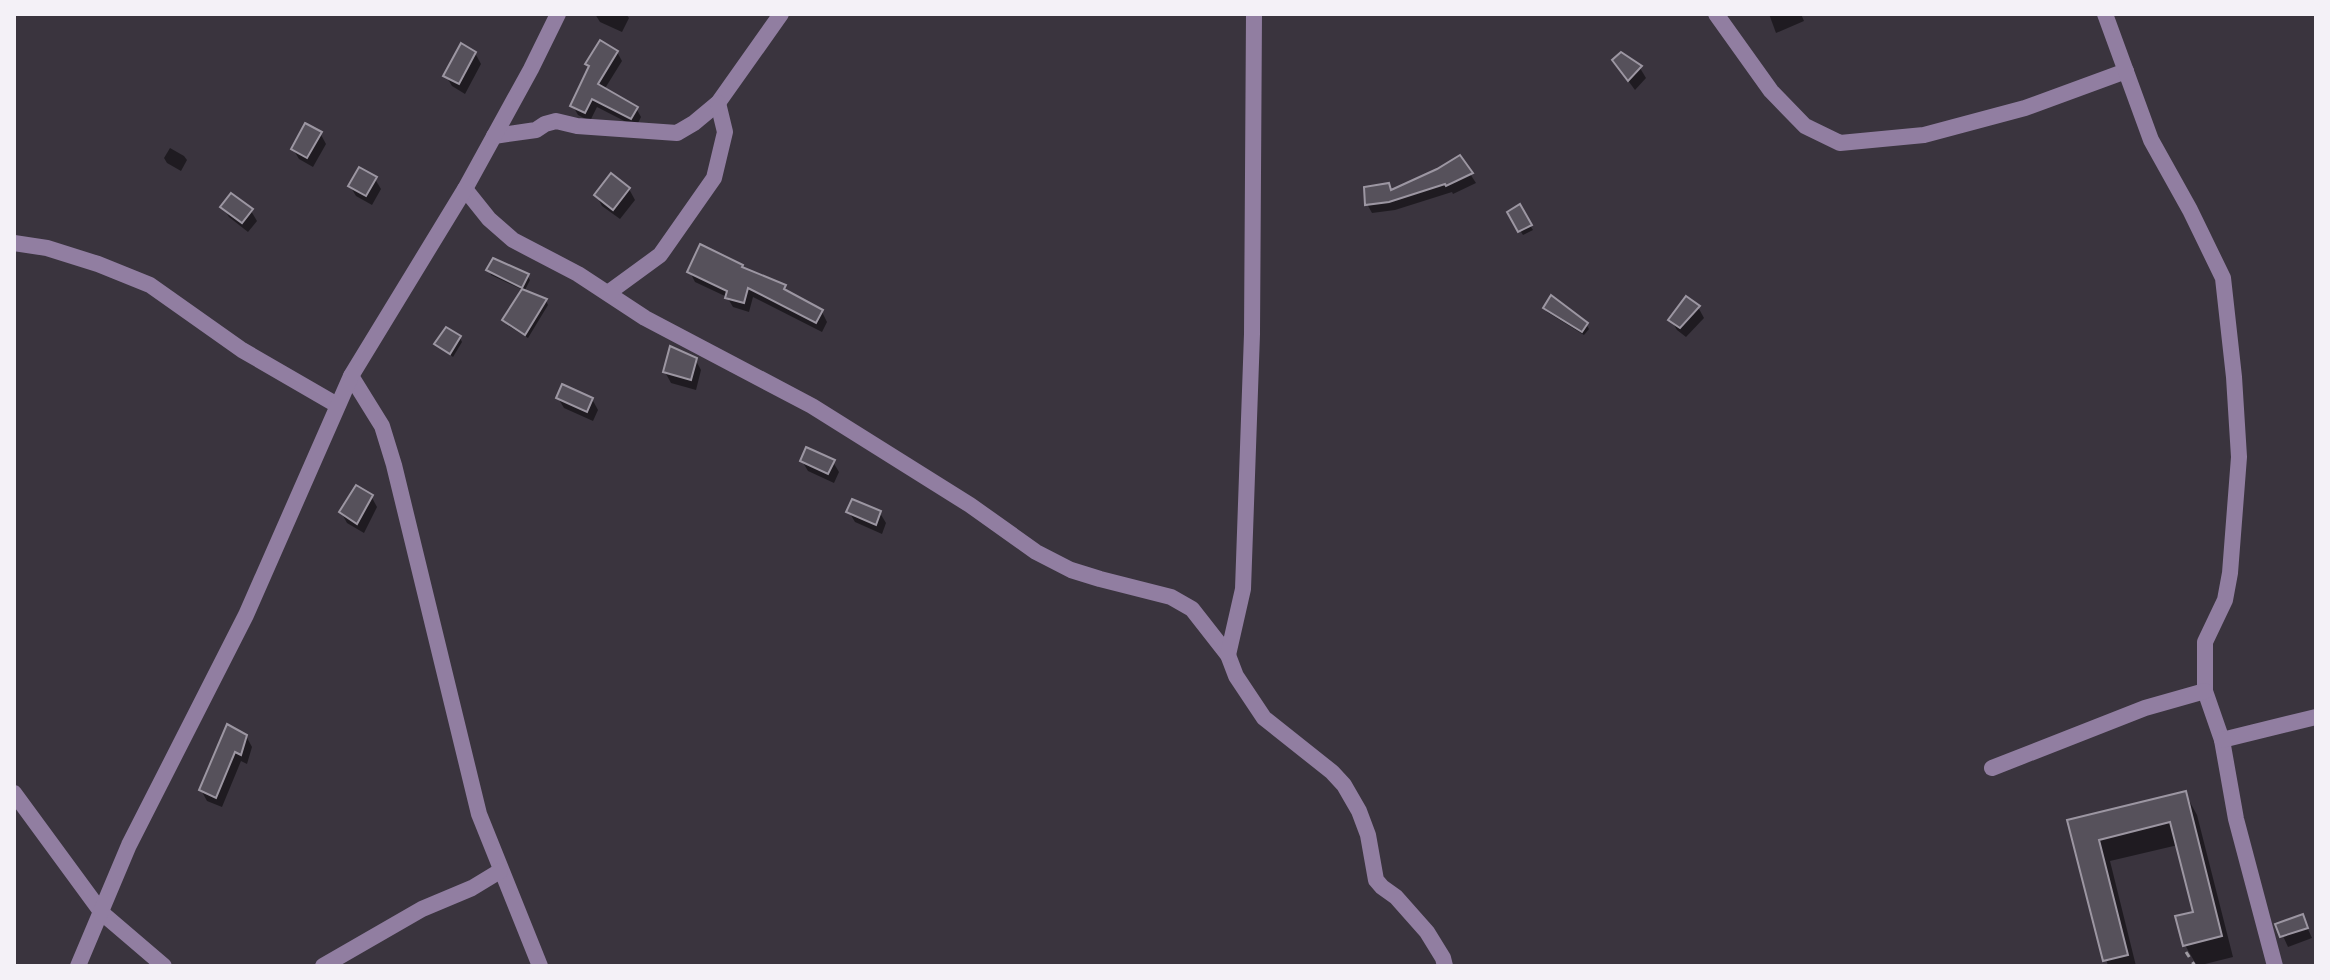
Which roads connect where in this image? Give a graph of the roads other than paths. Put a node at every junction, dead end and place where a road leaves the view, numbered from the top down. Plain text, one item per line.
1 (558, 14) edge
2 (781, 14) edge
3 (1254, 14) edge
4 (1716, 14) edge
5 (2105, 14) edge
6 (2126, 71) junction
7 (718, 103) junction
8 (494, 136) junction
9 (465, 189) junction
10 (14, 243) edge
11 (608, 293) junction
12 (351, 376) junction
13 (337, 405) junction
14 (1228, 655) junction
15 (2205, 691) junction
16 (2316, 717) edge
17 (2222, 740) junction
18 (1992, 768) dead end
19 (14, 793) edge
20 (500, 871) junction
21 (102, 913) junction
22 (78, 966) edge
23 (164, 966) edge
24 (323, 966) edge
25 (540, 966) edge
26 (1445, 966) edge
27 (2275, 966) edge

1 - 8 street
2 - 7 street
3 - 14 street
4 - 6 street
5 - 6 street
6 - 15 street
7 - 8 street
7 - 11 street
8 - 9 street
9 - 11 street
9 - 12 street
10 - 13 street
11 - 14 street
12 - 13 street
12 - 20 street
13 - 21 street
14 - 26 street
15 - 17 street
15 - 18 street
16 - 17 street
17 - 27 street
19 - 21 street
20 - 24 street
20 - 25 street
21 - 22 street
21 - 23 street

